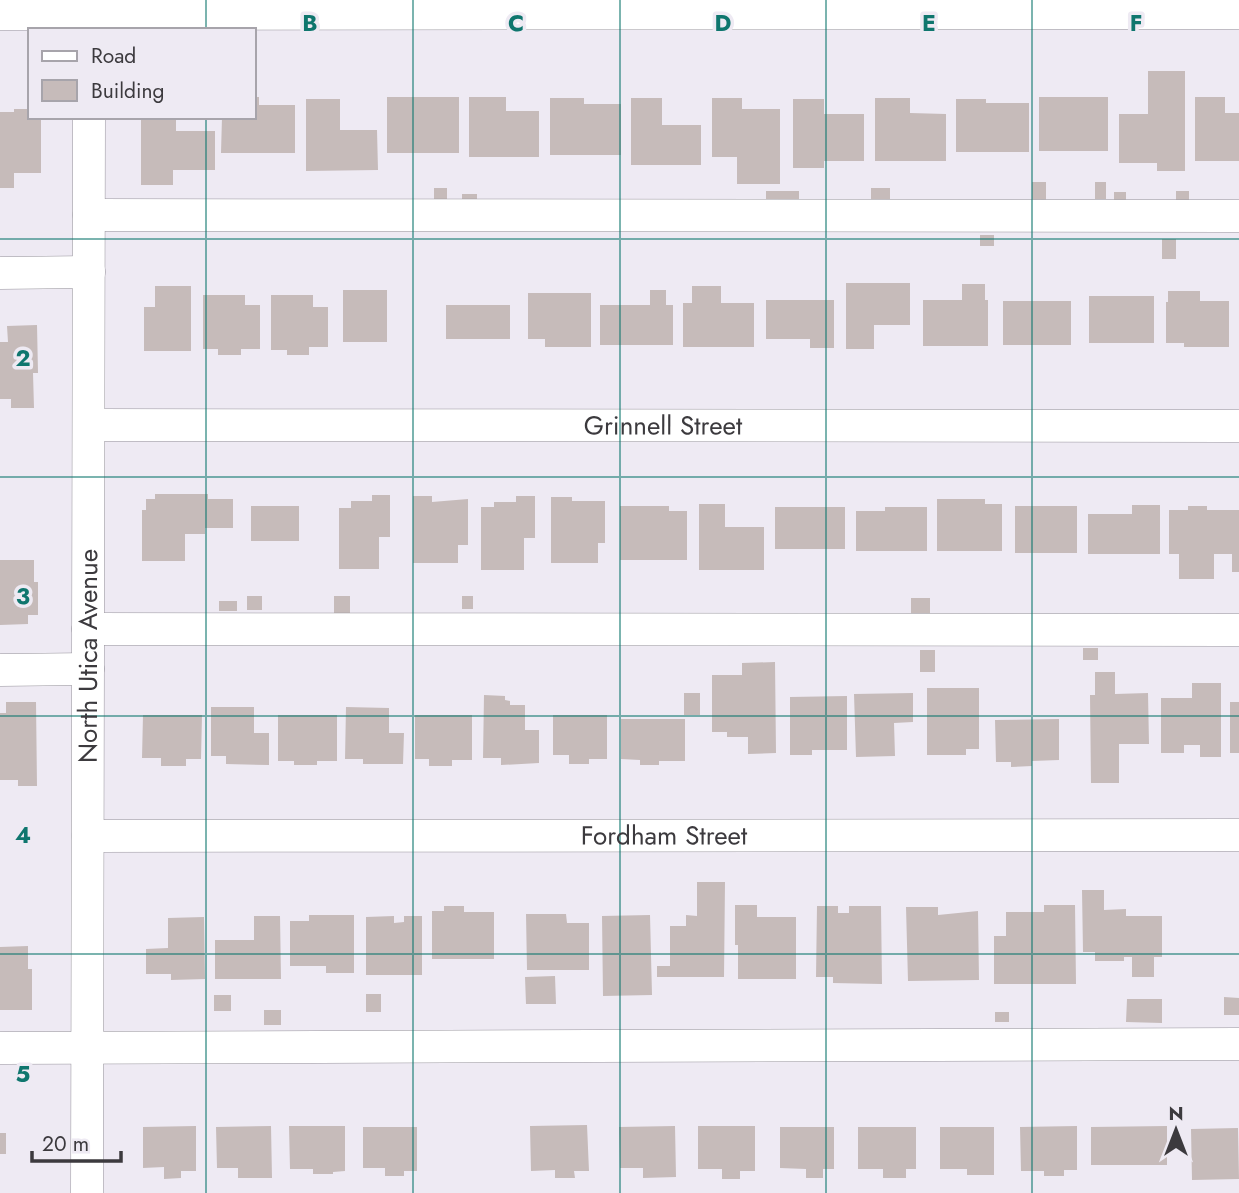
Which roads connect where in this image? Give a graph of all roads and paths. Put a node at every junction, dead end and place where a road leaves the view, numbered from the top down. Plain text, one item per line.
1 (1239, 13) edge
2 (0, 14) edge
3 (89, 14) edge
4 (89, 119) edge
5 (89, 215) junction
6 (1239, 216) edge
7 (89, 272) junction
8 (0, 273) edge
9 (89, 425) junction
10 (1239, 426) edge
11 (88, 629) junction
12 (1239, 630) edge
13 (88, 669) junction
14 (0, 670) edge
15 (1239, 835) edge
16 (88, 836) junction
17 (1239, 1044) edge
18 (0, 1048) edge
19 (87, 1048) junction
20 (87, 1193) edge

1 - 3 street
2 - 3 street
4 - 5 street, North Utica Avenue
5 - 6 street
5 - 7 street, North Utica Avenue
7 - 8 street
7 - 9 street, North Utica Avenue
9 - 10 street, Grinnell Street
9 - 11 street, North Utica Avenue
11 - 12 street
11 - 13 street, North Utica Avenue
13 - 14 street
13 - 16 street, North Utica Avenue
15 - 16 street, Fordham Street
16 - 19 street, North Utica Avenue
17 - 19 street
18 - 19 street
19 - 20 street, North Utica Avenue

